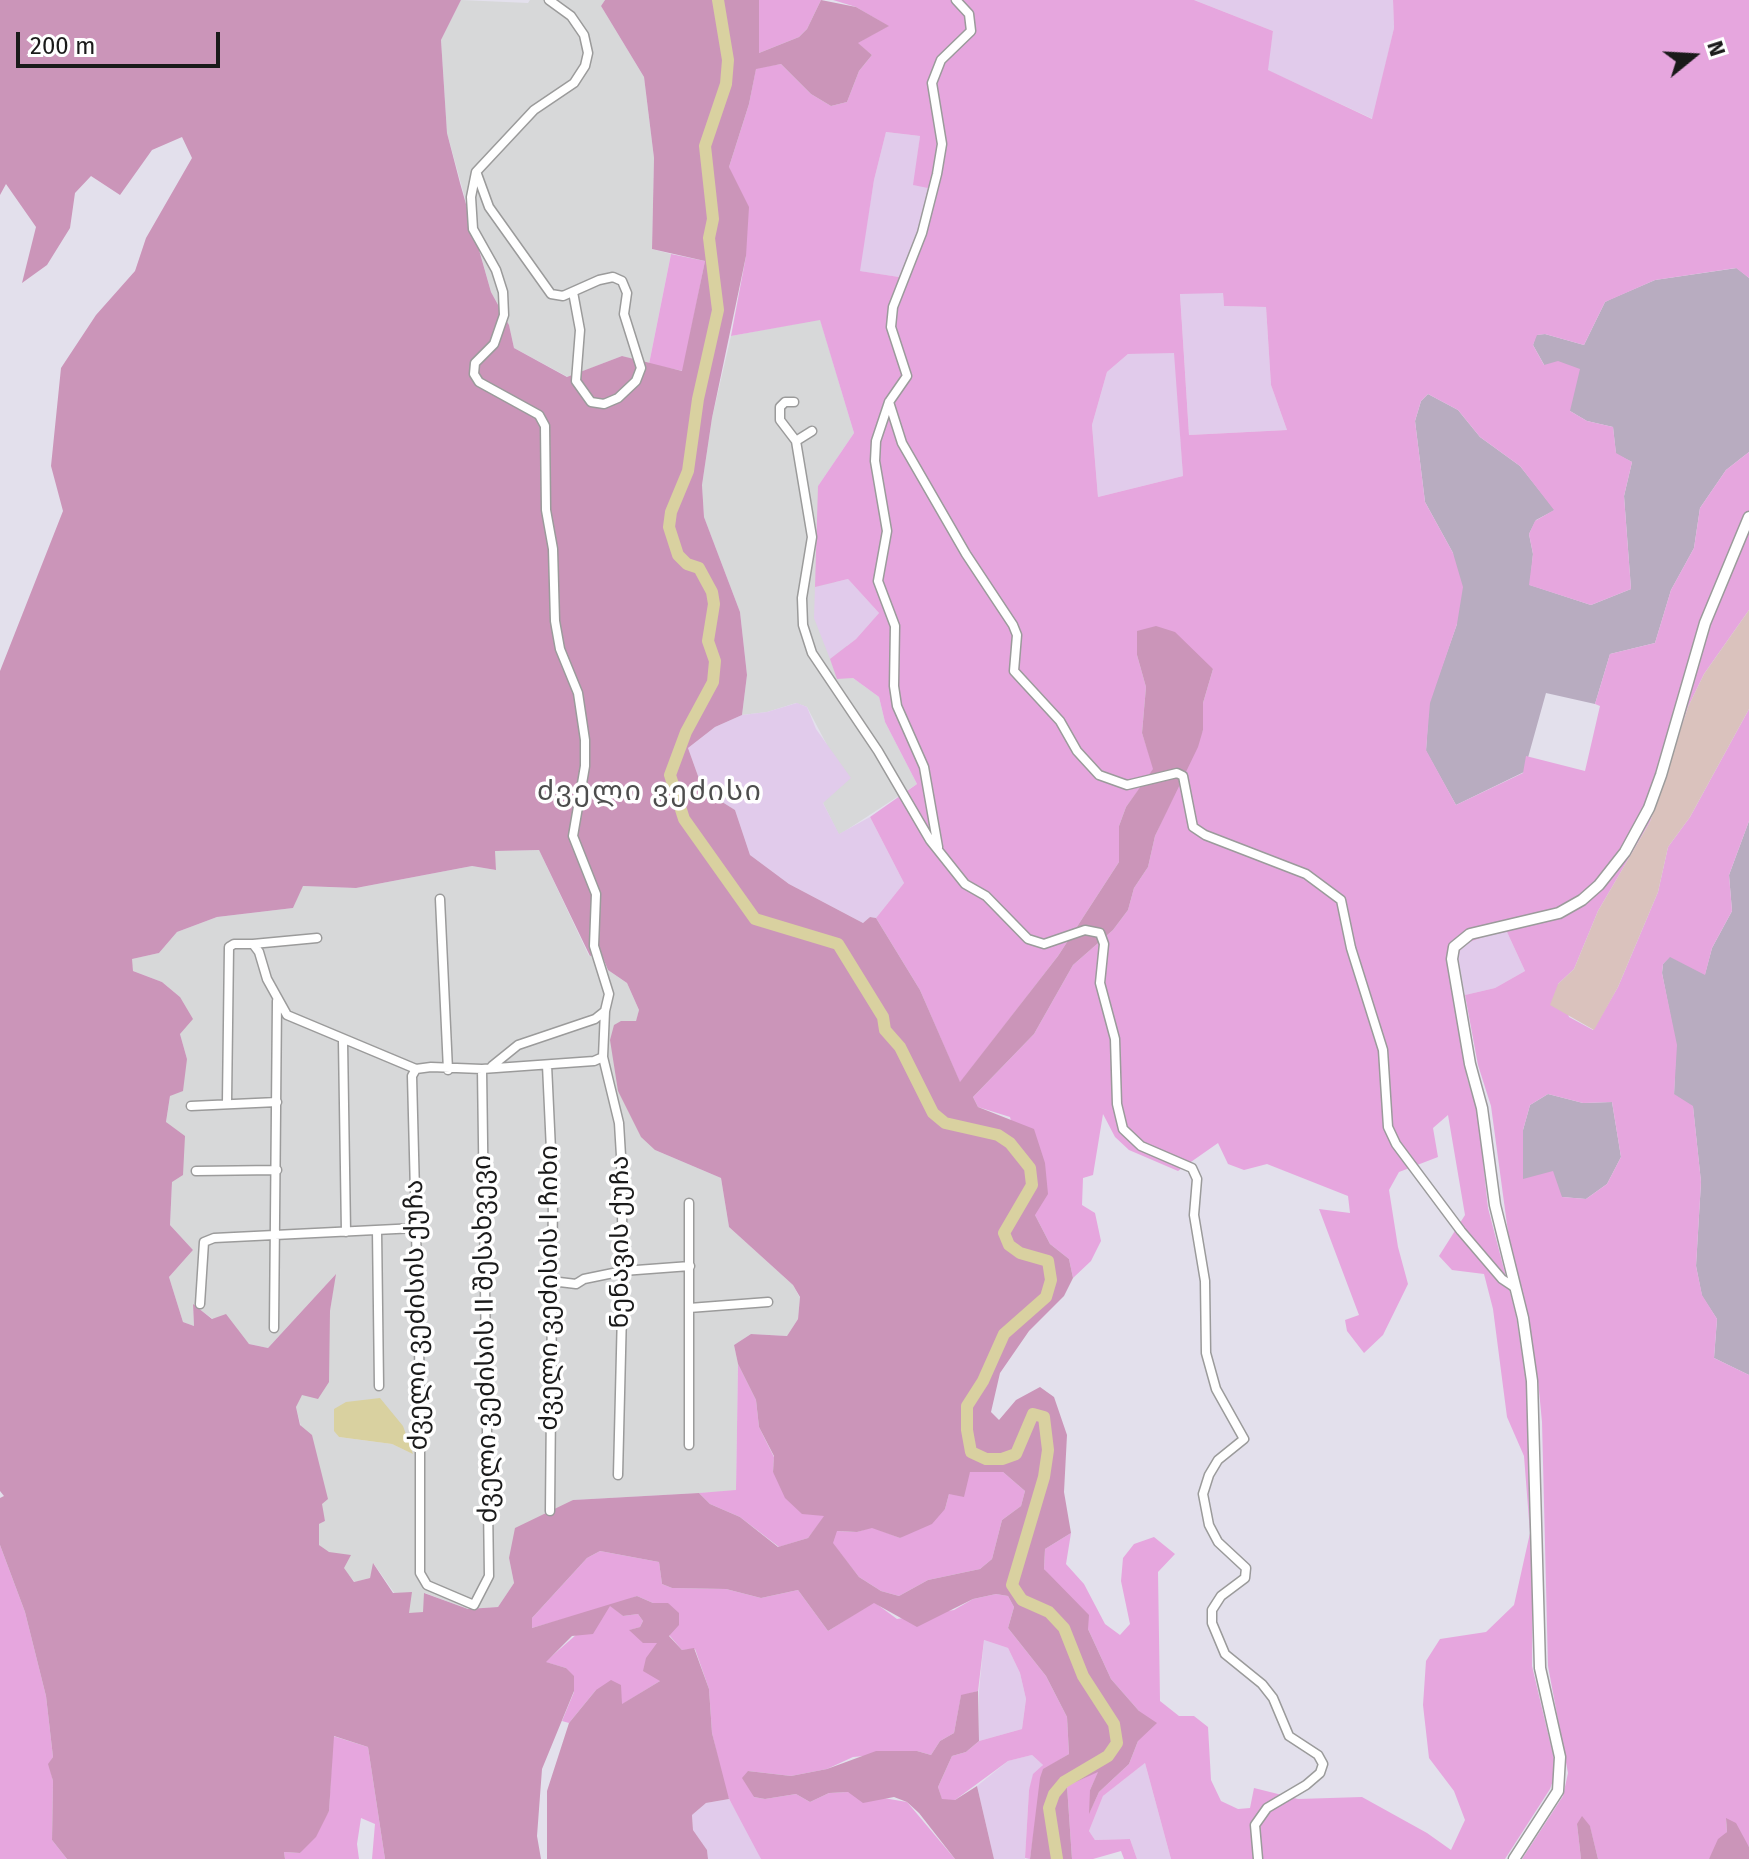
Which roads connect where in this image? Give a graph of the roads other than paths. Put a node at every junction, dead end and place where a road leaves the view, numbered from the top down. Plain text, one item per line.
1 (549, 0) edge
2 (956, 0) edge
3 (476, 172) junction
4 (573, 292) junction
5 (794, 402) dead end
6 (889, 402) junction
7 (812, 431) dead end
8 (796, 441) junction
9 (1749, 517) edge
10 (938, 847) junction
11 (440, 899) dead end
12 (317, 938) dead end
13 (253, 944) junction
14 (277, 1000) junction
15 (605, 1011) junction
16 (343, 1041) junction
17 (603, 1057) junction
18 (547, 1065) junction
19 (487, 1068) junction
20 (416, 1069) junction
21 (448, 1070) junction
22 (227, 1102) junction
23 (277, 1102) junction
24 (191, 1106) dead end
25 (277, 1170) junction
26 (196, 1171) dead end
27 (689, 1203) dead end
28 (416, 1228) junction
29 (377, 1230) junction
30 (346, 1232) junction
31 (277, 1236) junction
32 (690, 1266) junction
33 (623, 1271) junction
34 (551, 1281) junction
35 (1514, 1287) junction
36 (768, 1302) dead end
37 (200, 1304) dead end
38 (689, 1308) junction
39 (274, 1328) dead end
40 (379, 1386) dead end
41 (689, 1445) dead end
42 (618, 1475) dead end
43 (550, 1511) dead end
44 (474, 1605) joint
45 (1258, 1859) edge
46 (1514, 1859) edge

1 - 3 street
2 - 6 street
3 - 4 street
3 - 15 street
4 - 4 street
5 - 8 street
6 - 10 street
6 - 35 street
7 - 8 street
8 - 10 street
9 - 35 street
10 - 45 street
11 - 21 street
12 - 13 street
13 - 14 street
13 - 22 street
14 - 16 street
14 - 23 street
15 - 17 street, ნენავის ქუჩა
15 - 19 street
16 - 20 street
16 - 30 street
17 - 18 street
17 - 33 street, ნენავის ქუჩა
18 - 19 street
18 - 34 street, ძველი ვეძისის I ჩიხი
19 - 21 street
19 - 44 street, ძველი ვეძისის II შესახვევი
20 - 21 street
20 - 28 street, ძველი ვეძისის ქუჩა
22 - 23 street
22 - 24 street
23 - 25 street
25 - 26 street
25 - 31 street
27 - 32 street
28 - 29 street
28 - 44 street, ძველი ვეძისის ქუჩა
29 - 30 street
29 - 40 street
30 - 31 street
31 - 37 street
31 - 39 street
32 - 33 street
32 - 38 street
33 - 34 street
33 - 42 street, ნენავის ქუჩა
34 - 43 street, ძველი ვეძისის I ჩიხი
35 - 46 street
36 - 38 street
38 - 41 street

